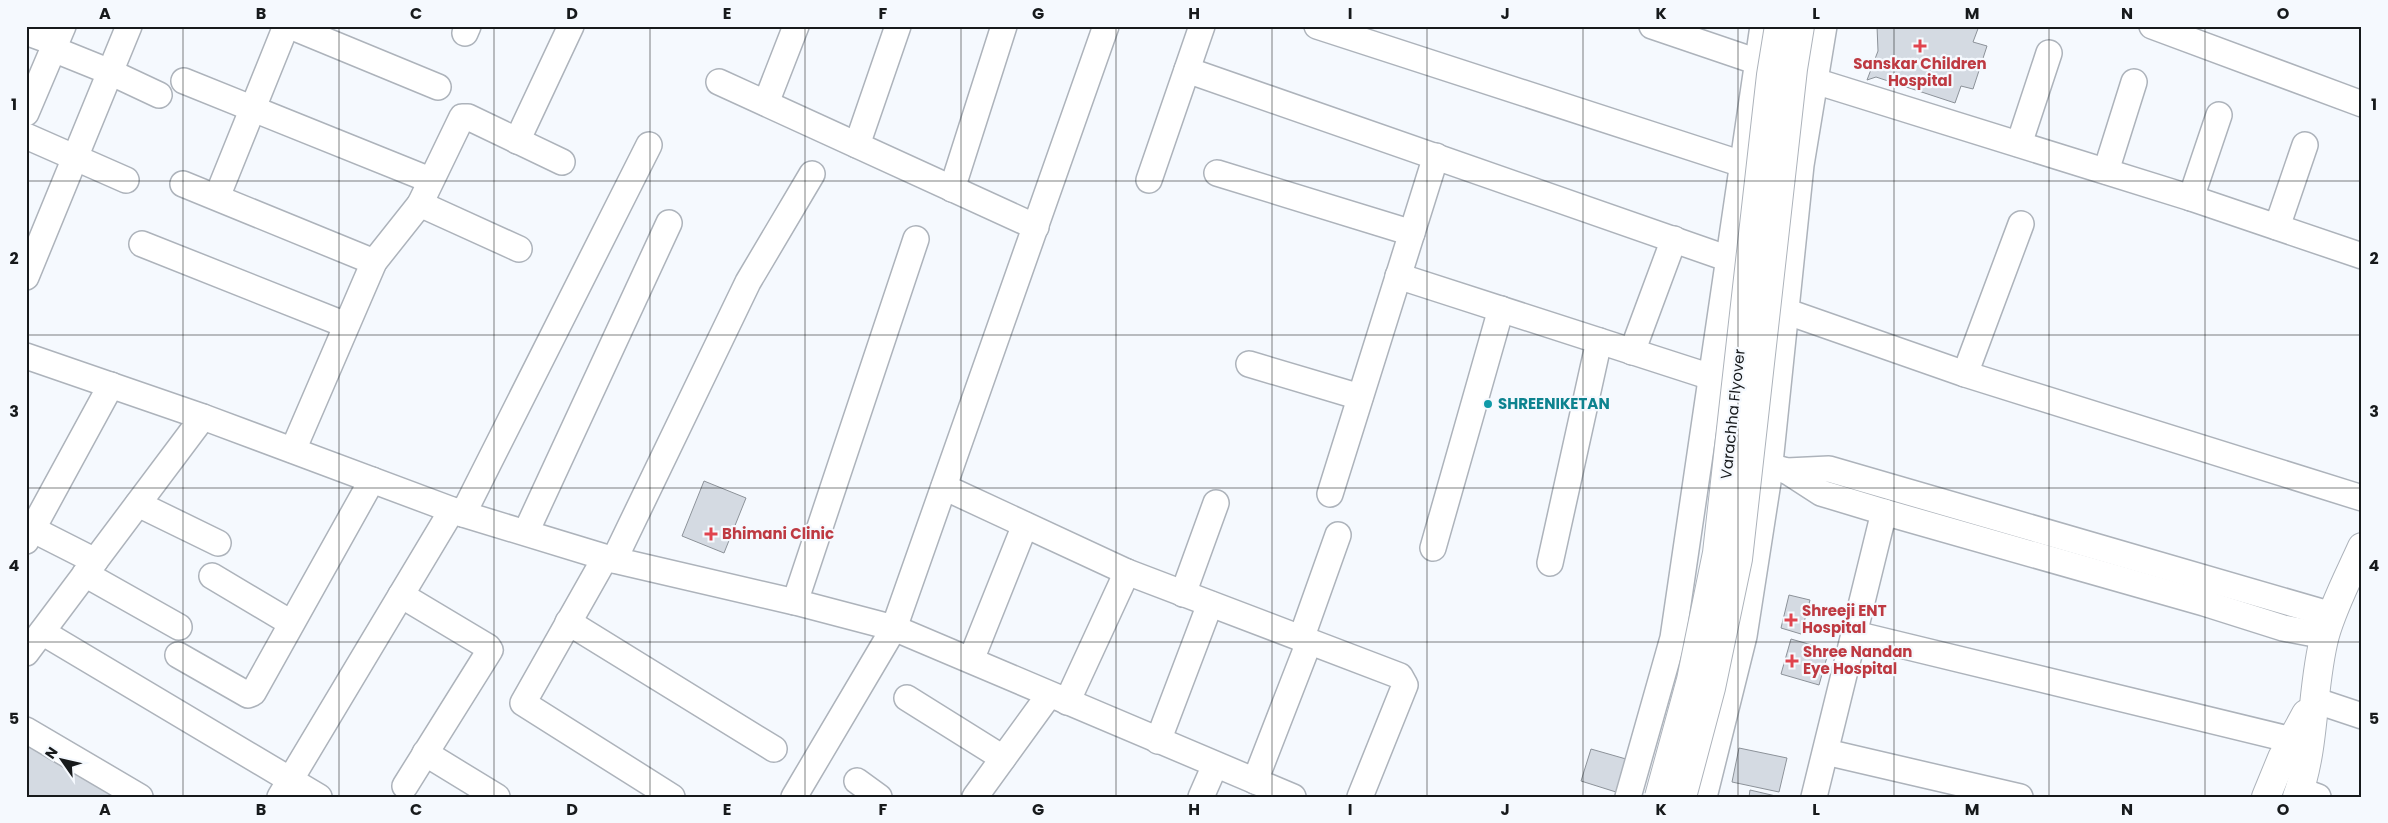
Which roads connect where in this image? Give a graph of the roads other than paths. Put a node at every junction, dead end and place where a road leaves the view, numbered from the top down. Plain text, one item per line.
1 (129, 26) edge
2 (286, 26) edge
3 (290, 26) edge
4 (571, 26) edge
5 (796, 26) edge
6 (898, 26) edge
7 (1004, 26) edge
8 (1106, 26) edge
9 (1202, 26) edge
10 (1317, 26) edge
11 (1652, 26) edge
12 (1763, 26) edge
13 (1779, 26) edge
14 (1800, 26) edge
15 (1824, 26) edge
16 (2152, 26) edge
17 (26, 32) edge
18 (58, 40) edge
19 (2049, 53) dead end
20 (1758, 62) junction
21 (1187, 70) junction
22 (110, 72) junction
23 (184, 81) dead end
24 (1815, 81) junction
25 (719, 82) dead end
26 (2134, 82) dead end
27 (438, 87) dead end
28 (159, 95) dead end
29 (766, 103) junction
30 (2362, 104) edge
31 (252, 109) junction
32 (26, 113) edge
33 (2219, 116) dead end
34 (26, 136) edge
35 (517, 141) junction
36 (2019, 144) junction
37 (649, 145) dead end
38 (857, 145) junction
39 (2305, 145) dead end
40 (1436, 156) junction
41 (75, 158) junction
42 (562, 162) dead end
43 (1742, 164) junction
44 (2106, 171) junction
45 (1216, 173) dead end
46 (812, 174) dead end
47 (126, 180) dead end
48 (430, 180) junction
49 (1149, 180) dead end
50 (183, 184) dead end
51 (952, 189) junction
52 (217, 197) junction
53 (2191, 198) junction
54 (420, 204) junction
55 (669, 223) dead end
56 (2021, 224) dead end
57 (2277, 226) junction
58 (1036, 227) junction
59 (1412, 233) junction
60 (916, 239) dead end
61 (1674, 239) junction
62 (142, 244) dead end
63 (519, 249) dead end
64 (2362, 256) edge
65 (1728, 258) junction
66 (374, 262) junction
67 (1398, 276) junction
68 (26, 277) edge
69 (1501, 309) junction
70 (1785, 311) junction
71 (346, 325) junction
72 (1599, 341) junction
73 (1632, 352) junction
74 (26, 356) edge
75 (1249, 364) dead end
76 (1965, 374) junction
77 (1711, 377) junction
78 (111, 385) junction
79 (1360, 397) junction
80 (203, 417) junction
81 (294, 450) junction
82 (1700, 450) junction
83 (1778, 468) junction
84 (372, 480) junction
85 (944, 487) junction
86 (1330, 494) dead end
87 (2362, 498) edge
88 (1216, 503) dead end
89 (138, 504) junction
90 (458, 512) junction
91 (1884, 512) junction
92 (1025, 526) junction
93 (29, 532) edge
94 (526, 532) junction
95 (1338, 535) dead end
96 (218, 543) dead end
97 (2362, 547) edge
98 (1433, 548) dead end
99 (610, 559) junction
100 (1550, 563) dead end
101 (90, 568) junction
102 (1126, 572) junction
103 (212, 576) dead end
104 (1183, 594) junction
105 (401, 595) junction
106 (795, 602) junction
107 (1210, 604) junction
108 (568, 622) junction
109 (291, 623) junction
110 (2329, 625) junction
111 (178, 626) dead end
112 (894, 628) junction
113 (42, 632) junction
114 (1855, 634) junction
115 (1305, 640) junction
116 (26, 654) edge
117 (178, 655) dead end
118 (971, 660) junction
119 (907, 698) dead end
120 (1058, 698) junction
121 (2314, 700) junction
122 (2362, 716) edge
123 (26, 730) edge
124 (2292, 740) junction
125 (1158, 741) junction
126 (774, 749) dead end
127 (1826, 752) junction
128 (425, 753) junction
129 (1003, 758) junction
130 (1215, 764) junction
131 (857, 781) dead end
132 (1255, 781) junction
133 (405, 786) dead end
134 (1928, 786) edge
135 (285, 788) edge
136 (2305, 795) edge
137 (140, 797) edge
138 (319, 797) edge
139 (497, 797) edge
140 (672, 797) edge
141 (794, 797) edge
142 (879, 797) edge
143 (975, 797) edge
144 (1201, 797) edge
145 (1293, 797) edge
146 (1360, 797) edge
147 (1628, 797) edge
148 (1659, 797) edge
149 (1682, 797) edge
150 (1704, 797) edge
151 (1814, 797) edge
152 (2020, 797) edge
153 (2266, 797) edge

1 - 22 street
2 - 31 street
3 - 27 street
4 - 35 street
5 - 29 street
6 - 38 street
7 - 51 street
8 - 58 street
9 - 21 street
10 - 43 street
11 - 20 street
12 - 20 street
13 - 148 main road, Varachha Flyover, bridge
14 - 149 main road, Varachha Flyover, bridge
15 - 24 street
16 - 30 street
17 - 18 street
18 - 22 street
18 - 32 street
19 - 36 street
20 - 43 street
21 - 40 street
21 - 49 street
22 - 28 street
22 - 41 street
23 - 31 street
24 - 36 street
24 - 70 street
25 - 29 street
26 - 44 street
29 - 38 street
31 - 48 street
31 - 52 street
33 - 53 street
34 - 41 street
35 - 42 street
35 - 48 street
36 - 44 street
37 - 90 street
38 - 51 street
39 - 57 street
40 - 59 street
40 - 61 street
41 - 47 street
41 - 68 street
43 - 65 street
44 - 53 street
45 - 59 street
46 - 99 street
48 - 54 street
50 - 52 street
51 - 58 street
52 - 66 street
53 - 57 street
54 - 63 street
54 - 66 street
55 - 94 street
56 - 76 street
57 - 64 street
58 - 85 street
59 - 67 street
60 - 106 street
61 - 65 street
61 - 73 street
62 - 71 street
65 - 77 street
66 - 71 street
67 - 69 street
67 - 79 street
69 - 72 street
69 - 98 street
70 - 76 street
70 - 83 street
71 - 81 street
72 - 73 street
72 - 100 street
73 - 77 street
74 - 78 street
75 - 79 street
76 - 87 street
77 - 82 street
78 - 80 street
78 - 93 street
79 - 86 street
80 - 81 street
80 - 89 street
81 - 84 street
82 - 83 street
82 - 147 street
83 - 91 street
83 - 110 street
83 - 150 street
84 - 90 street
84 - 109 street
85 - 92 street
85 - 112 street
88 - 104 street
89 - 96 street
89 - 101 street
90 - 94 street
90 - 105 street
91 - 110 street
91 - 114 street
92 - 102 street
92 - 118 street
93 - 101 street
94 - 99 street
95 - 115 street
97 - 110 main road
99 - 106 street
99 - 108 street
101 - 111 street
101 - 113 street
102 - 104 street
102 - 120 street
103 - 109 street
104 - 107 street
105 - 128 street
105 - 135 street
106 - 112 street
107 - 115 street
107 - 125 street
108 - 126 street
108 - 140 street
109 - 117 street
110 - 121 main road
112 - 118 street
112 - 141 street
113 - 116 street
113 - 135 street
114 - 124 street
114 - 127 street
115 - 132 street
115 - 146 street
118 - 120 street
119 - 129 street
120 - 125 street
120 - 129 street
121 - 122 street
121 - 124 main road
121 - 136 main road
123 - 137 street
124 - 153 main road
125 - 130 street
127 - 134 street
127 - 151 street
128 - 133 street
128 - 139 street
129 - 143 street
130 - 132 street
130 - 144 street
131 - 142 street
132 - 145 street
134 - 152 street
135 - 138 street

